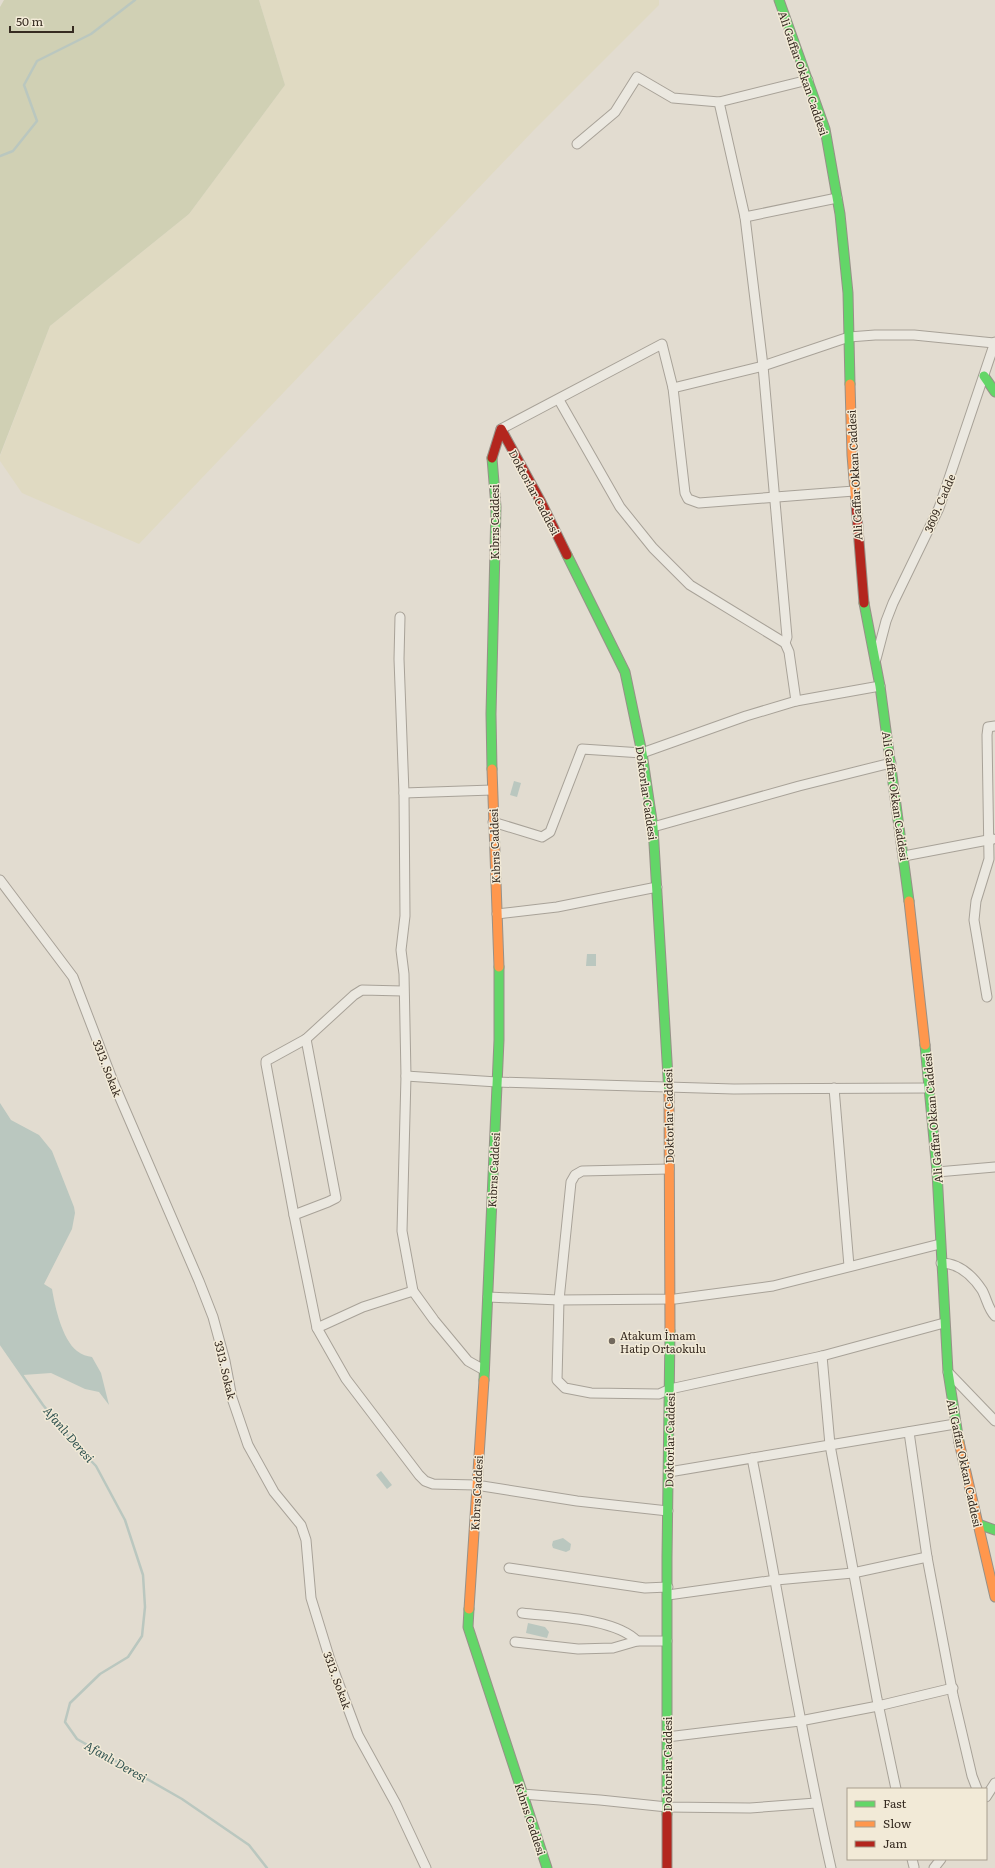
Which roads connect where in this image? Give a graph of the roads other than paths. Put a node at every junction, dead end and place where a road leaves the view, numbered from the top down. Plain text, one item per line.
1 (779, 0) edge
2 (808, 80) junction
3 (719, 102) junction
4 (577, 144) dead end
5 (837, 198) junction
6 (746, 218) junction
7 (849, 337) junction
8 (995, 343) edge
9 (763, 366) junction
10 (984, 376) junction
11 (673, 388) junction
12 (995, 392) edge
13 (559, 400) junction
14 (502, 429) junction
15 (492, 459) joint
16 (854, 491) junction
17 (774, 497) junction
18 (400, 617) dead end
19 (785, 643) junction
20 (876, 661) junction
21 (880, 686) junction
22 (796, 701) junction
23 (995, 726) edge
24 (642, 753) junction
25 (891, 763) junction
26 (492, 790) junction
27 (404, 793) junction
28 (493, 822) junction
29 (653, 827) junction
30 (992, 839) edge
31 (904, 856) junction
32 (0, 880) edge
33 (657, 887) junction
34 (497, 914) junction
35 (403, 991) junction
36 (987, 997) dead end
37 (306, 1039) junction
38 (406, 1076) junction
39 (497, 1082) junction
40 (669, 1088) junction
41 (834, 1088) junction
42 (929, 1088) junction
43 (995, 1167) edge
44 (669, 1169) junction
45 (937, 1172) junction
46 (294, 1216) junction
47 (940, 1244) junction
48 (941, 1263) junction
49 (849, 1266) junction
50 (413, 1291) junction
51 (488, 1297) junction
52 (559, 1300) junction
53 (670, 1300) junction
54 (995, 1316) edge
55 (944, 1323) junction
56 (318, 1328) junction
57 (822, 1356) junction
58 (484, 1370) junction
59 (948, 1372) junction
60 (670, 1389) junction
61 (995, 1421) edge
62 (955, 1424) junction
63 (909, 1432) junction
64 (830, 1445) junction
65 (752, 1458) junction
66 (669, 1472) junction
67 (476, 1485) junction
68 (668, 1511) junction
69 (978, 1524) junction
70 (995, 1530) edge
71 (927, 1557) junction
72 (509, 1568) dead end
73 (853, 1572) junction
74 (776, 1580) junction
75 (668, 1591) junction
76 (995, 1597) edge
77 (522, 1613) dead end
78 (637, 1641) junction
79 (515, 1642) dead end
80 (667, 1642) junction
81 (953, 1688) junction
82 (878, 1706) junction
83 (800, 1721) junction
84 (667, 1737) junction
85 (995, 1783) edge
86 (896, 1788) edge
87 (977, 1788) edge
88 (522, 1794) junction
89 (990, 1796) edge
90 (816, 1803) junction
91 (667, 1807) junction
92 (940, 1860) edge
93 (426, 1868) edge
94 (546, 1868) edge
95 (667, 1868) edge
96 (831, 1868) edge
97 (934, 1868) edge

1 - 2 street, Ali Gaffar Okkan Caddesi
2 - 3 street
2 - 5 street, Ali Gaffar Okkan Caddesi
3 - 4 street
3 - 6 street
5 - 6 street
5 - 7 street, Ali Gaffar Okkan Caddesi
6 - 9 street
7 - 8 street
7 - 9 street
7 - 16 street, Ali Gaffar Okkan Caddesi
8 - 10 street, 3609. Cadde
9 - 11 street
9 - 17 street
10 - 12 street
10 - 20 street, 3609. Cadde
11 - 13 street
11 - 17 street
13 - 14 street
13 - 19 street
14 - 15 street, Doktorlar Caddesi
14 - 24 street, Doktorlar Caddesi
15 - 26 street, Kıbrıs Caddesi
16 - 17 street
16 - 20 street, Ali Gaffar Okkan Caddesi
17 - 19 street
18 - 27 street
19 - 22 street
20 - 21 street, Ali Gaffar Okkan Caddesi
21 - 22 street
21 - 25 street, Ali Gaffar Okkan Caddesi
22 - 24 street
23 - 30 street
24 - 28 street
24 - 29 street, Doktorlar Caddesi
25 - 29 street
25 - 31 street, Ali Gaffar Okkan Caddesi
26 - 27 street
26 - 28 street, Kıbrıs Caddesi
27 - 35 street
28 - 34 street, Kıbrıs Caddesi
29 - 33 street, Doktorlar Caddesi
30 - 31 street
30 - 36 street
31 - 42 street, Ali Gaffar Okkan Caddesi
32 - 93 street, 3313. Sokak
33 - 34 street
33 - 40 street, Doktorlar Caddesi
34 - 39 street, Kıbrıs Caddesi
35 - 37 street
35 - 38 street
37 - 46 street
37 - 46 street
38 - 39 street
38 - 50 street
39 - 40 street
39 - 51 street, Kıbrıs Caddesi
40 - 41 street
40 - 44 street, Doktorlar Caddesi
41 - 42 street
41 - 49 street
42 - 45 street, Ali Gaffar Okkan Caddesi
43 - 45 street
44 - 52 street
44 - 53 street, Doktorlar Caddesi
45 - 47 street, Ali Gaffar Okkan Caddesi
46 - 56 street
47 - 48 street, Ali Gaffar Okkan Caddesi
47 - 49 street
48 - 54 street
48 - 55 street, Ali Gaffar Okkan Caddesi
49 - 53 street
50 - 56 street
50 - 58 street
51 - 52 street
51 - 58 street, Kıbrıs Caddesi
52 - 53 street
52 - 60 street
53 - 60 street, Doktorlar Caddesi
55 - 57 street
55 - 59 street, Ali Gaffar Okkan Caddesi
56 - 67 street
57 - 60 street
57 - 64 street
58 - 67 street, Kıbrıs Caddesi
59 - 61 street
59 - 62 street, Ali Gaffar Okkan Caddesi
60 - 66 street, Doktorlar Caddesi
62 - 63 street
62 - 69 street, Ali Gaffar Okkan Caddesi
63 - 64 street
63 - 71 street
64 - 65 street
64 - 73 street
65 - 66 street
65 - 74 street
66 - 68 street, Doktorlar Caddesi
67 - 68 street
67 - 88 street, Kıbrıs Caddesi
68 - 75 street, Doktorlar Caddesi
69 - 70 street
69 - 76 street, Ali Gaffar Okkan Caddesi
71 - 73 street
71 - 81 street
72 - 75 street
73 - 74 street
73 - 82 street
74 - 75 street
74 - 83 street
75 - 80 street, Doktorlar Caddesi
77 - 78 street
78 - 79 street
78 - 80 street
80 - 84 street, Doktorlar Caddesi
81 - 82 street
81 - 87 street
82 - 83 street
82 - 86 street
83 - 84 street
83 - 90 street
84 - 91 street, Doktorlar Caddesi
85 - 89 street
88 - 91 street
88 - 94 street, Kıbrıs Caddesi
90 - 91 street
90 - 96 street
91 - 95 street, Doktorlar Caddesi
92 - 97 street

